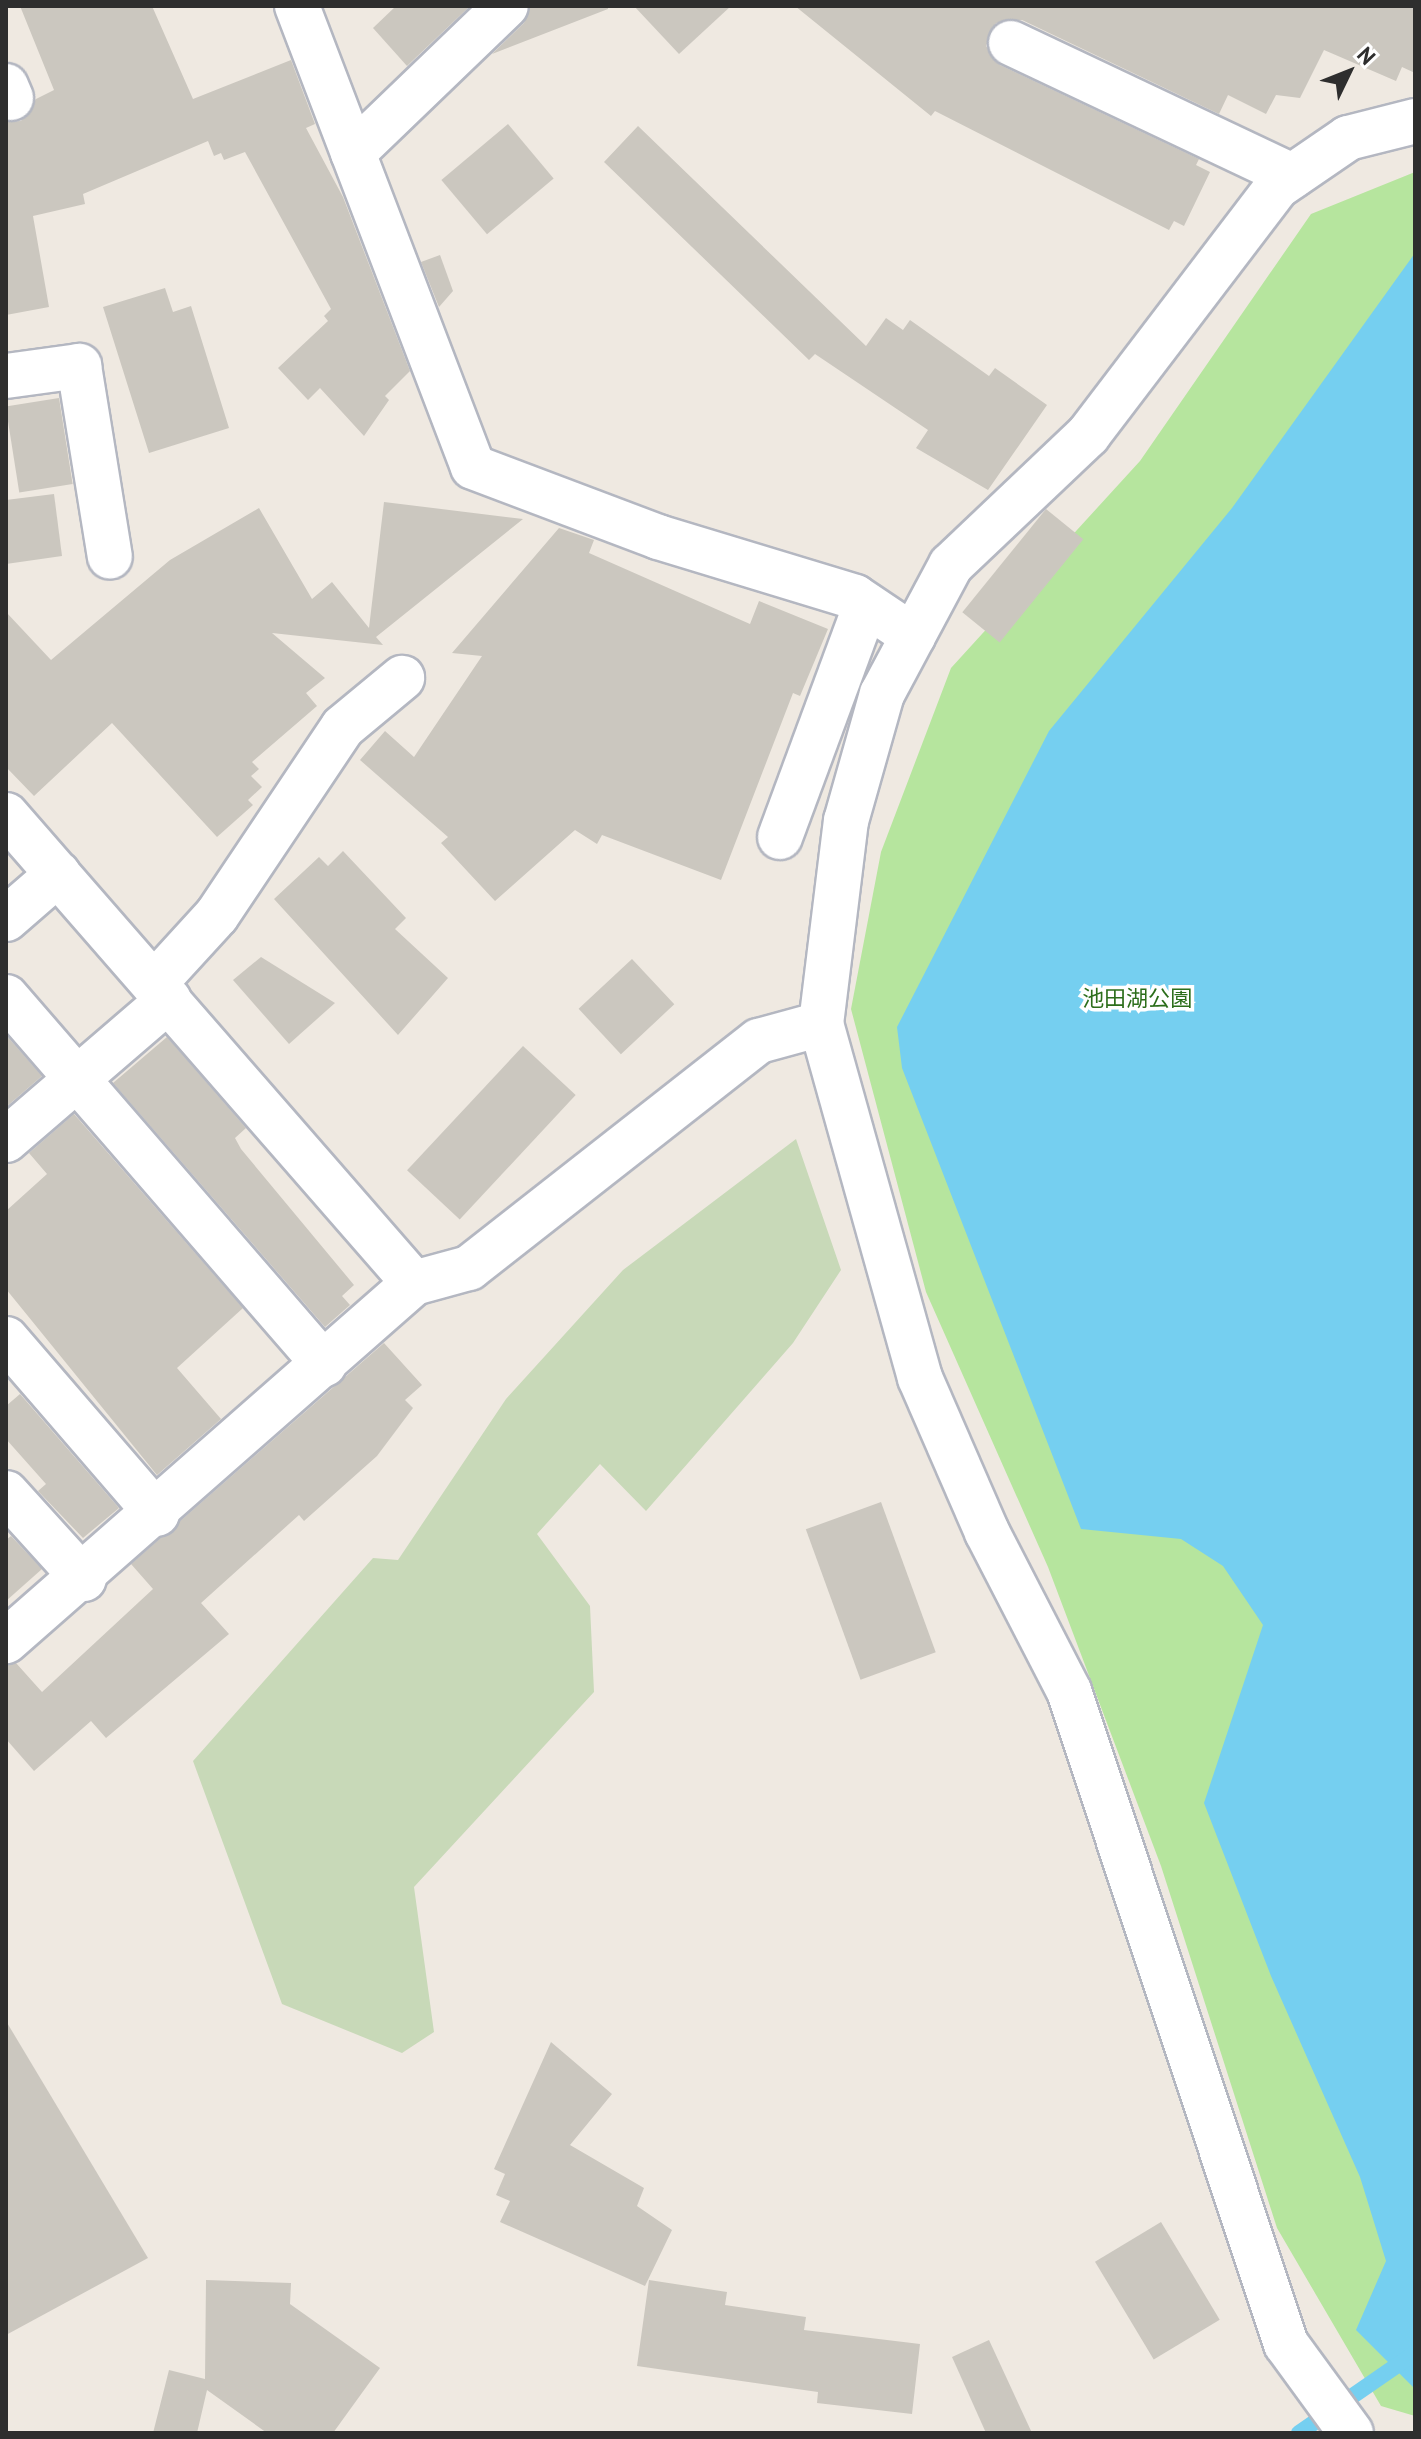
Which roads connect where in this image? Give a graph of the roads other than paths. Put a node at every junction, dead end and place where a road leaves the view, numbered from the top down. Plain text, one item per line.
1 (297, 6) edge
2 (506, 6) edge
3 (1011, 43) dead end
4 (1415, 121) edge
5 (353, 153) junction
6 (1292, 176) junction
7 (6, 376) edge
8 (110, 557) dead end
9 (866, 605) junction
10 (913, 636) junction
11 (402, 678) dead end
12 (6, 815) edge
13 (780, 837) dead end
14 (58, 874) junction
15 (6, 919) edge
16 (162, 992) junction
17 (6, 997) edge
18 (821, 1024) junction
19 (77, 1079) junction
20 (6, 1140) edge
21 (414, 1283) junction
22 (6, 1339) edge
23 (324, 1364) junction
24 (6, 1493) edge
25 (157, 1514) junction
26 (84, 1579) junction
27 (6, 1641) edge
28 (1348, 2428) edge

1 - 5 street
2 - 5 street
3 - 6 street
4 - 6 street
5 - 9 street
6 - 10 street
7 - 8 street
9 - 10 street
9 - 13 street
10 - 18 street
11 - 16 street
12 - 14 street
14 - 15 street
14 - 16 street
16 - 19 street
16 - 21 street
17 - 19 street
18 - 21 street
18 - 28 street
19 - 20 street
19 - 23 street
21 - 23 street
22 - 25 street
23 - 25 street
24 - 26 street
25 - 26 street
26 - 27 street

